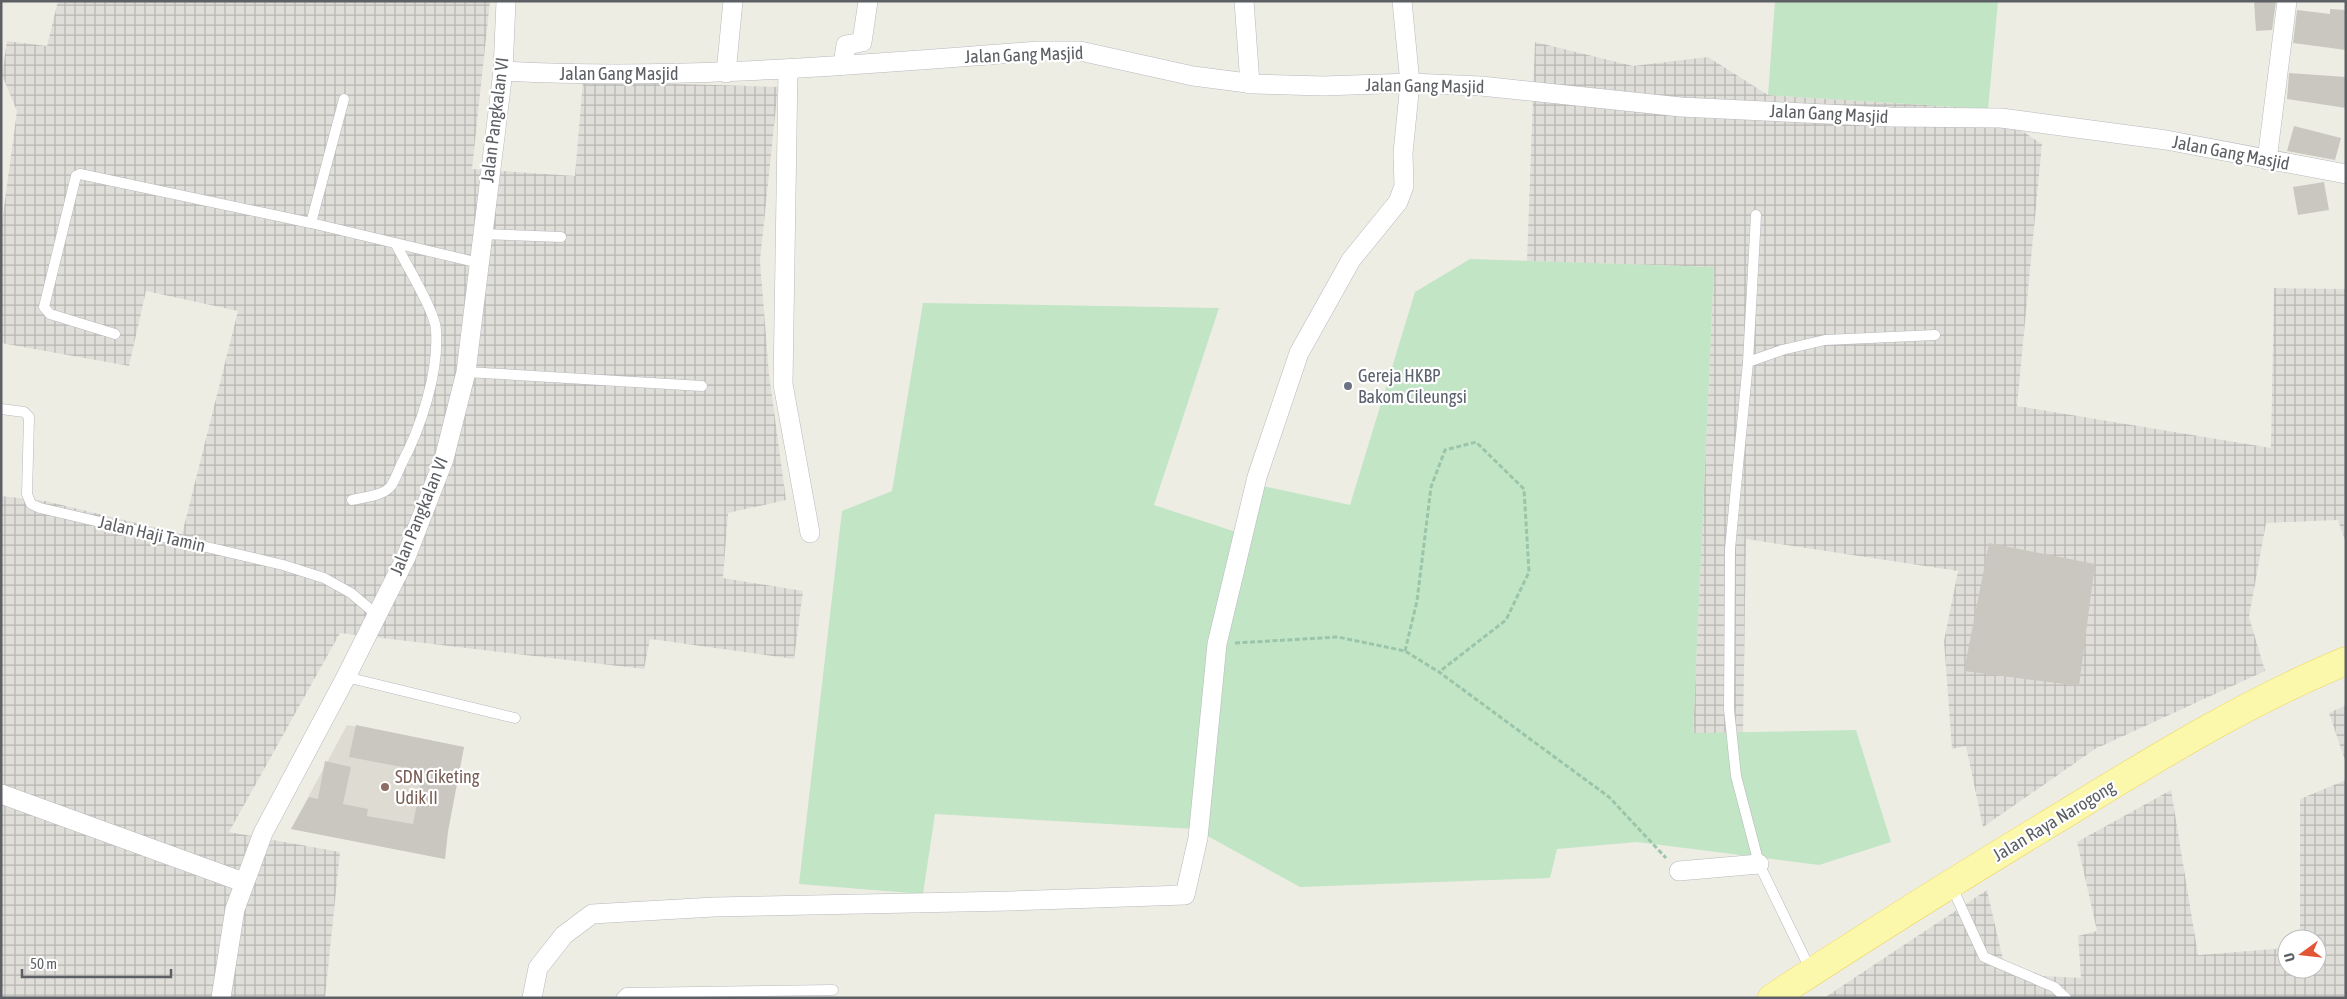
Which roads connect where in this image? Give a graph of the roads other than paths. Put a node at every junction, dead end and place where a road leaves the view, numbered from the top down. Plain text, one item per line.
1 (506, 1) edge
2 (732, 1) edge
3 (868, 1) edge
4 (1244, 1) edge
5 (1402, 1) edge
6 (2287, 1) edge
7 (843, 65) junction
8 (788, 68) junction
9 (503, 71) junction
10 (726, 73) junction
11 (1410, 83) junction
12 (1250, 84) junction
13 (344, 99) dead end
14 (2268, 160) junction
15 (2346, 174) edge
16 (1756, 215) dead end
17 (311, 224) junction
18 (481, 234) junction
19 (560, 237) dead end
20 (396, 244) junction
21 (478, 263) junction
22 (115, 334) dead end
23 (1934, 335) dead end
24 (1748, 362) junction
25 (466, 372) junction
26 (702, 386) dead end
27 (1, 409) edge
28 (352, 500) dead end
29 (810, 533) dead end
30 (377, 615) junction
31 (2346, 661) edge
32 (346, 677) junction
33 (515, 718) dead end
34 (1, 794) edge
35 (1759, 864) junction
36 (1679, 871) road end
37 (243, 882) junction
38 (1950, 884) junction
39 (1812, 972) junction
40 (833, 990) dead end
41 (221, 998) edge
42 (532, 998) edge
43 (621, 998) edge
44 (1772, 998) edge
45 (2066, 998) edge

1 - 9 street, Jalan Pangkalan VI
2 - 10 street
3 - 7 street
4 - 12 street
5 - 11 street
6 - 14 street
7 - 8 street, Jalan Gang Masjid
7 - 12 street, Jalan Gang Masjid
8 - 10 street, Jalan Gang Masjid
8 - 29 street
9 - 10 street, Jalan Gang Masjid
9 - 18 street, Jalan Pangkalan VI
11 - 12 street, Jalan Gang Masjid
11 - 14 street, Jalan Gang Masjid
11 - 42 street
13 - 17 lane
14 - 15 street, Jalan Gang Masjid
16 - 24 lane
17 - 20 lane
17 - 22 lane
18 - 19 lane
18 - 21 street, Jalan Pangkalan VI
20 - 21 lane
20 - 28 lane
21 - 25 street, Jalan Pangkalan VI
23 - 24 lane
24 - 35 lane
25 - 26 lane
25 - 30 street, Jalan Pangkalan VI
27 - 30 lane, Jalan Haji Tamin
30 - 32 street, Jalan Pangkalan VI
31 - 38 main road, Jalan Raya Narogong
32 - 33 lane
32 - 37 street, Jalan Pangkalan VI
34 - 37 street
35 - 36 street
35 - 39 lane
37 - 41 street, Jalan Pangkalan VI
38 - 39 main road, Jalan Raya Narogong
38 - 45 lane
39 - 44 main road, Jalan Raya Narogong
40 - 43 lane

